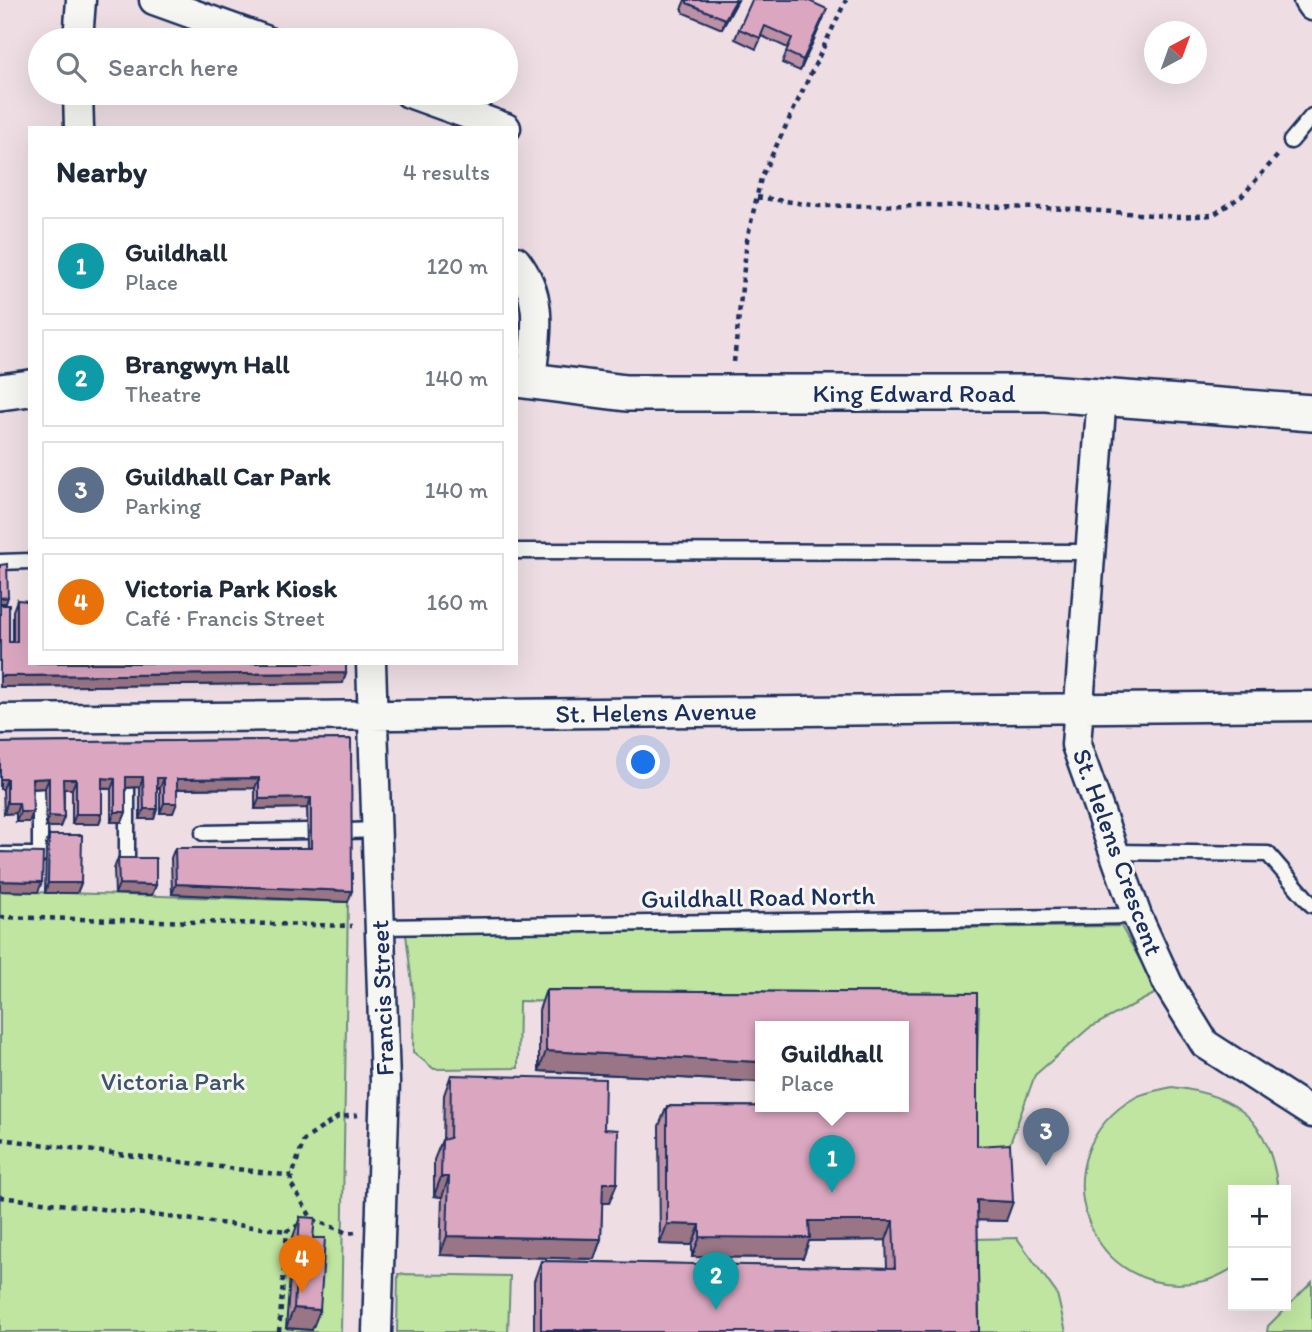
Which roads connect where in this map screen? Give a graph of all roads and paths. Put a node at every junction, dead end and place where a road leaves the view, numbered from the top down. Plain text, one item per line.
1 (81, 0) edge
2 (154, 0) edge
3 (846, 0) edge
4 (1308, 0) edge
5 (1312, 6) edge
6 (79, 28) edge
7 (232, 28) edge
8 (78, 105) edge
9 (443, 105) edge
10 (1312, 116) edge
11 (79, 126) edge
12 (502, 126) edge
13 (1291, 141) joint
14 (757, 197) junction
15 (518, 264) edge
16 (524, 380) edge
17 (28, 388) edge
18 (0, 392) edge
19 (730, 394) junction
20 (1102, 395) junction
21 (1312, 413) edge
22 (518, 551) edge
23 (1090, 552) junction
24 (28, 561) edge
25 (0, 562) edge
26 (371, 665) edge
27 (1312, 706) edge
28 (1079, 708) junction
29 (373, 715) junction
30 (0, 719) edge
31 (127, 788) edge
32 (40, 789) edge
33 (376, 830) junction
34 (307, 831) dead end
35 (348, 831) edge
36 (203, 833) dead end
37 (1112, 852) junction
38 (0, 855) edge
39 (127, 858) edge
40 (1312, 905) edge
41 (1137, 916) junction
42 (0, 917) edge
43 (380, 927) junction
44 (384, 1113) junction
45 (1312, 1113) edge
46 (0, 1139) edge
47 (292, 1176) junction
48 (0, 1197) edge
49 (312, 1219) junction
50 (380, 1229) junction
51 (287, 1231) junction
52 (279, 1332) edge
53 (377, 1332) edge

1 - 6 street
2 - 7 street
3 - 14 path
4 - 5 street
8 - 11 street
9 - 12 street
10 - 13 lane
13 - 14 path
14 - 19 path
15 - 16 street
16 - 19 street, King Edward Road
17 - 18 street
19 - 20 street, King Edward Road
20 - 21 street, King Edward Road
20 - 23 street, St. Helens Crescent
22 - 23 lane
23 - 28 street, St. Helens Crescent
24 - 25 lane
26 - 29 street, Francis Street
27 - 28 street, St. Helens Avenue
28 - 29 street, St. Helens Avenue
28 - 37 street, St. Helens Crescent
29 - 30 street, St. Helens Avenue
29 - 33 street, Francis Street
31 - 39 lane
32 - 38 lane
33 - 35 lane
33 - 43 street, Francis Street
34 - 36 lane
37 - 40 lane
37 - 41 street, St. Helens Crescent
41 - 43 lane, Guildhall Road North
41 - 45 street, St. Helens Crescent
42 - 43 path
43 - 44 street, Francis Street
44 - 47 path
44 - 50 street, Francis Street
46 - 47 path
47 - 49 path
48 - 51 path
49 - 50 path
49 - 51 path
50 - 53 street, Francis Street
51 - 52 path

